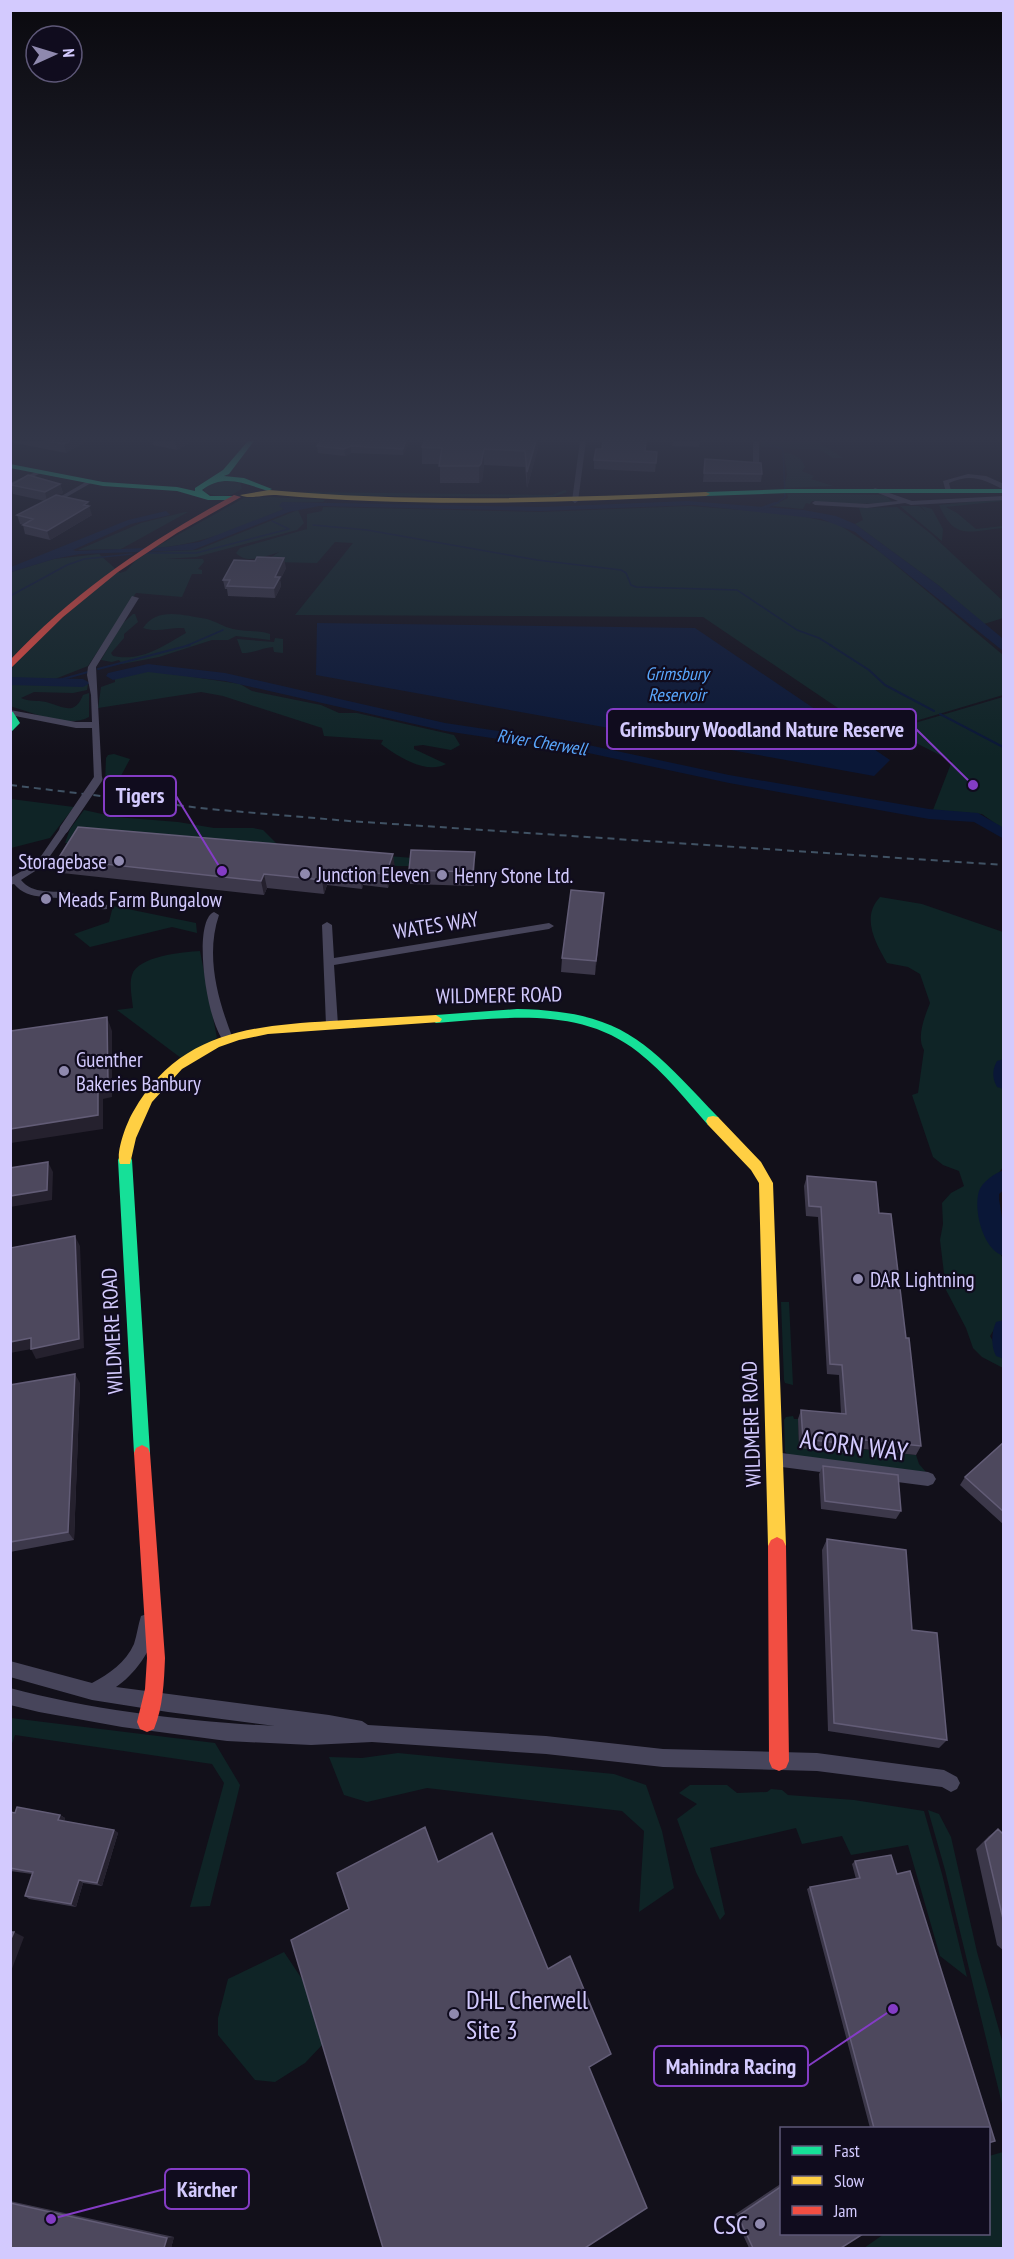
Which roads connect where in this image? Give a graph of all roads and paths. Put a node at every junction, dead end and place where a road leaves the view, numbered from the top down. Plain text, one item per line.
1 (143, 546) edge
2 (143, 546) edge
3 (139, 549) junction
4 (135, 598) dead end
5 (10, 650) edge
6 (10, 666) edge
7 (11, 721) edge
8 (52, 721) junction
9 (95, 725) junction
10 (13, 881) edge
11 (103, 907) dead end
12 (214, 915) dead end
13 (327, 926) dead end
14 (549, 926) dead end
15 (329, 962) junction
16 (332, 1025) junction
17 (227, 1039) junction
18 (774, 1459) junction
19 (928, 1479) dead end
20 (150, 1594) junction
21 (10, 1669) edge
22 (92, 1692) junction
23 (10, 1696) edge
24 (153, 1701) junction
25 (147, 1722) junction
26 (372, 1733) junction
27 (779, 1761) junction
28 (951, 1783) dead end

1 - 3 main road
2 - 3 main road
3 - 5 main road
3 - 6 main road
4 - 9 street
7 - 8 street
7 - 8 street
8 - 9 street
9 - 10 street, bridge
10 - 11 street
12 - 17 street
13 - 15 street
14 - 15 street, WATES WAY
15 - 16 street
16 - 17 main road, WILDMERE ROAD
16 - 18 main road, WILDMERE ROAD
17 - 20 main road, WILDMERE ROAD
18 - 19 street, ACORN WAY
18 - 27 main road, WILDMERE ROAD
20 - 22 street, WILDMERE ROAD
20 - 24 main road, WILDMERE ROAD
21 - 22 street
22 - 24 street
23 - 25 street
24 - 25 main road, WILDMERE ROAD
24 - 26 street
25 - 26 street
26 - 27 street
27 - 28 street

